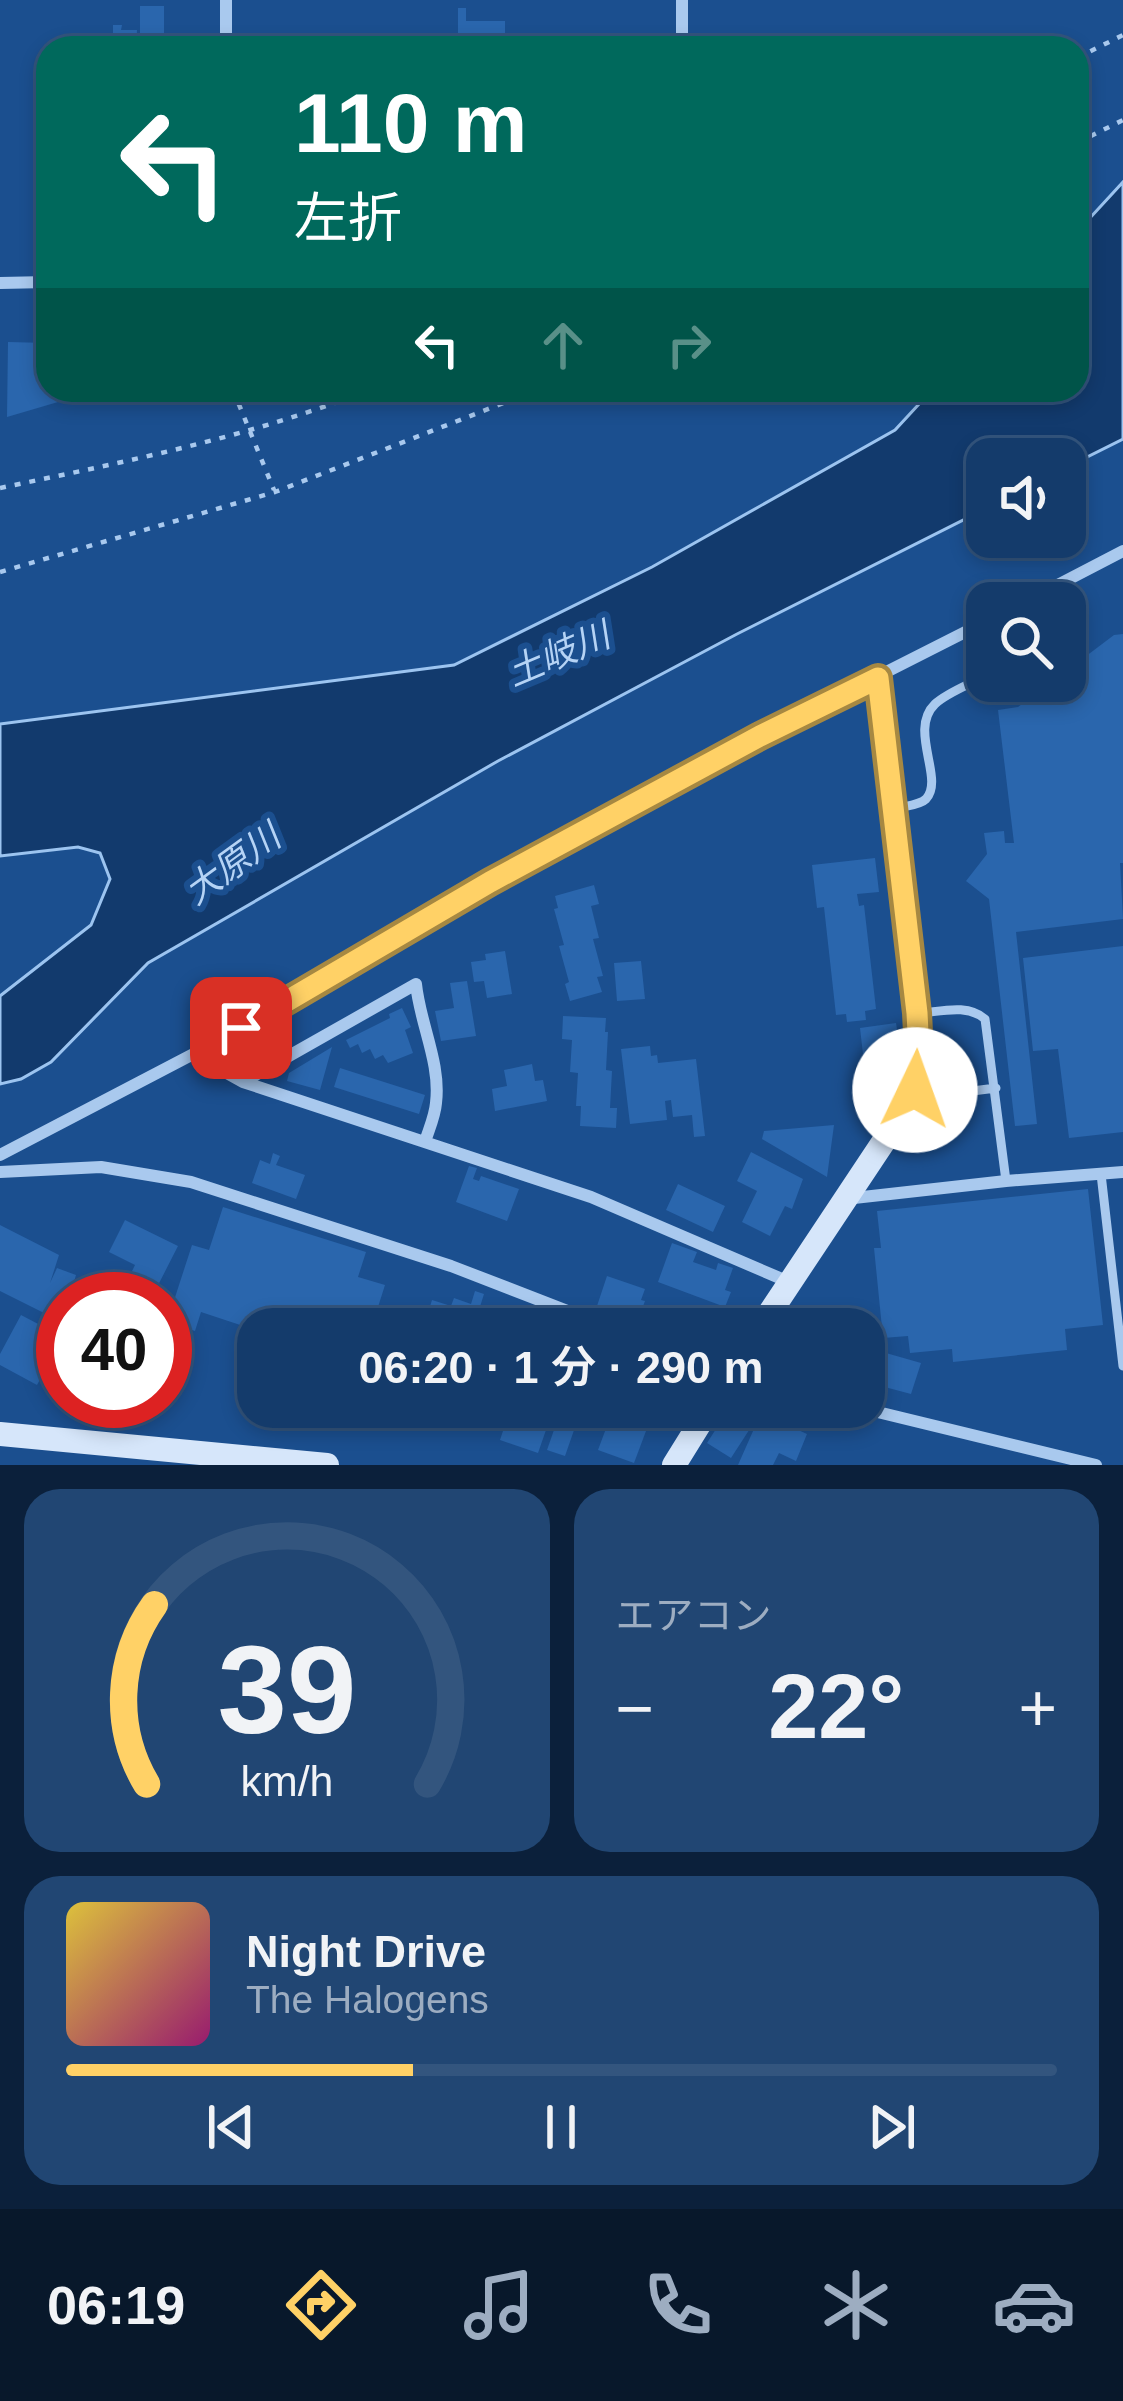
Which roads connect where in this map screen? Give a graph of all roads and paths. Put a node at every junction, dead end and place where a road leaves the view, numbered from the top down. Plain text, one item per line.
1 (226, 0) edge
2 (682, 0) edge
3 (226, 36) edge
4 (682, 36) edge
5 (1120, 36) edge
6 (1123, 48) edge
7 (1089, 52) edge
8 (1123, 120) edge
9 (1089, 136) edge
10 (36, 282) edge
11 (0, 283) edge
12 (238, 402) edge
13 (338, 402) edge
14 (506, 402) edge
15 (250, 430) junction
16 (0, 488) edge
17 (275, 492) junction
18 (1123, 551) edge
19 (0, 572) edge
20 (1063, 582) edge
21 (966, 632) edge
22 (878, 678) junction
23 (966, 687) edge
24 (892, 809) junction
25 (917, 1013) junction
26 (201, 1050) junction
27 (243, 1082) junction
28 (996, 1088) junction
29 (915, 1090) junction
30 (425, 1142) junction
31 (0, 1155) edge
32 (0, 1172) edge
33 (1123, 1172) edge
34 (1100, 1174) junction
35 (1006, 1181) junction
36 (844, 1199) junction
37 (789, 1282) junction
38 (560, 1308) edge
39 (772, 1308) edge
40 (1123, 1366) edge
41 (885, 1414) edge
42 (697, 1428) edge
43 (0, 1433) edge
44 (327, 1465) edge
45 (674, 1465) edge
46 (1096, 1465) edge

1 - 3 street
2 - 4 street
5 - 6 path
5 - 7 path
8 - 9 path
10 - 11 street
12 - 15 path
13 - 15 path
14 - 17 path
15 - 16 path
15 - 17 path
17 - 19 path
18 - 20 street
21 - 22 street
22 - 24 street
22 - 26 street
23 - 24 lane
24 - 25 street
25 - 28 lane
25 - 29 street
26 - 27 street
26 - 31 street
27 - 30 street
27 - 30 street
28 - 29 lane
28 - 35 lane
29 - 36 street
30 - 37 street
32 - 38 street
33 - 34 street
34 - 35 street
34 - 40 lane
35 - 36 street
36 - 37 street
37 - 39 street
41 - 46 street
42 - 45 street
43 - 44 street

